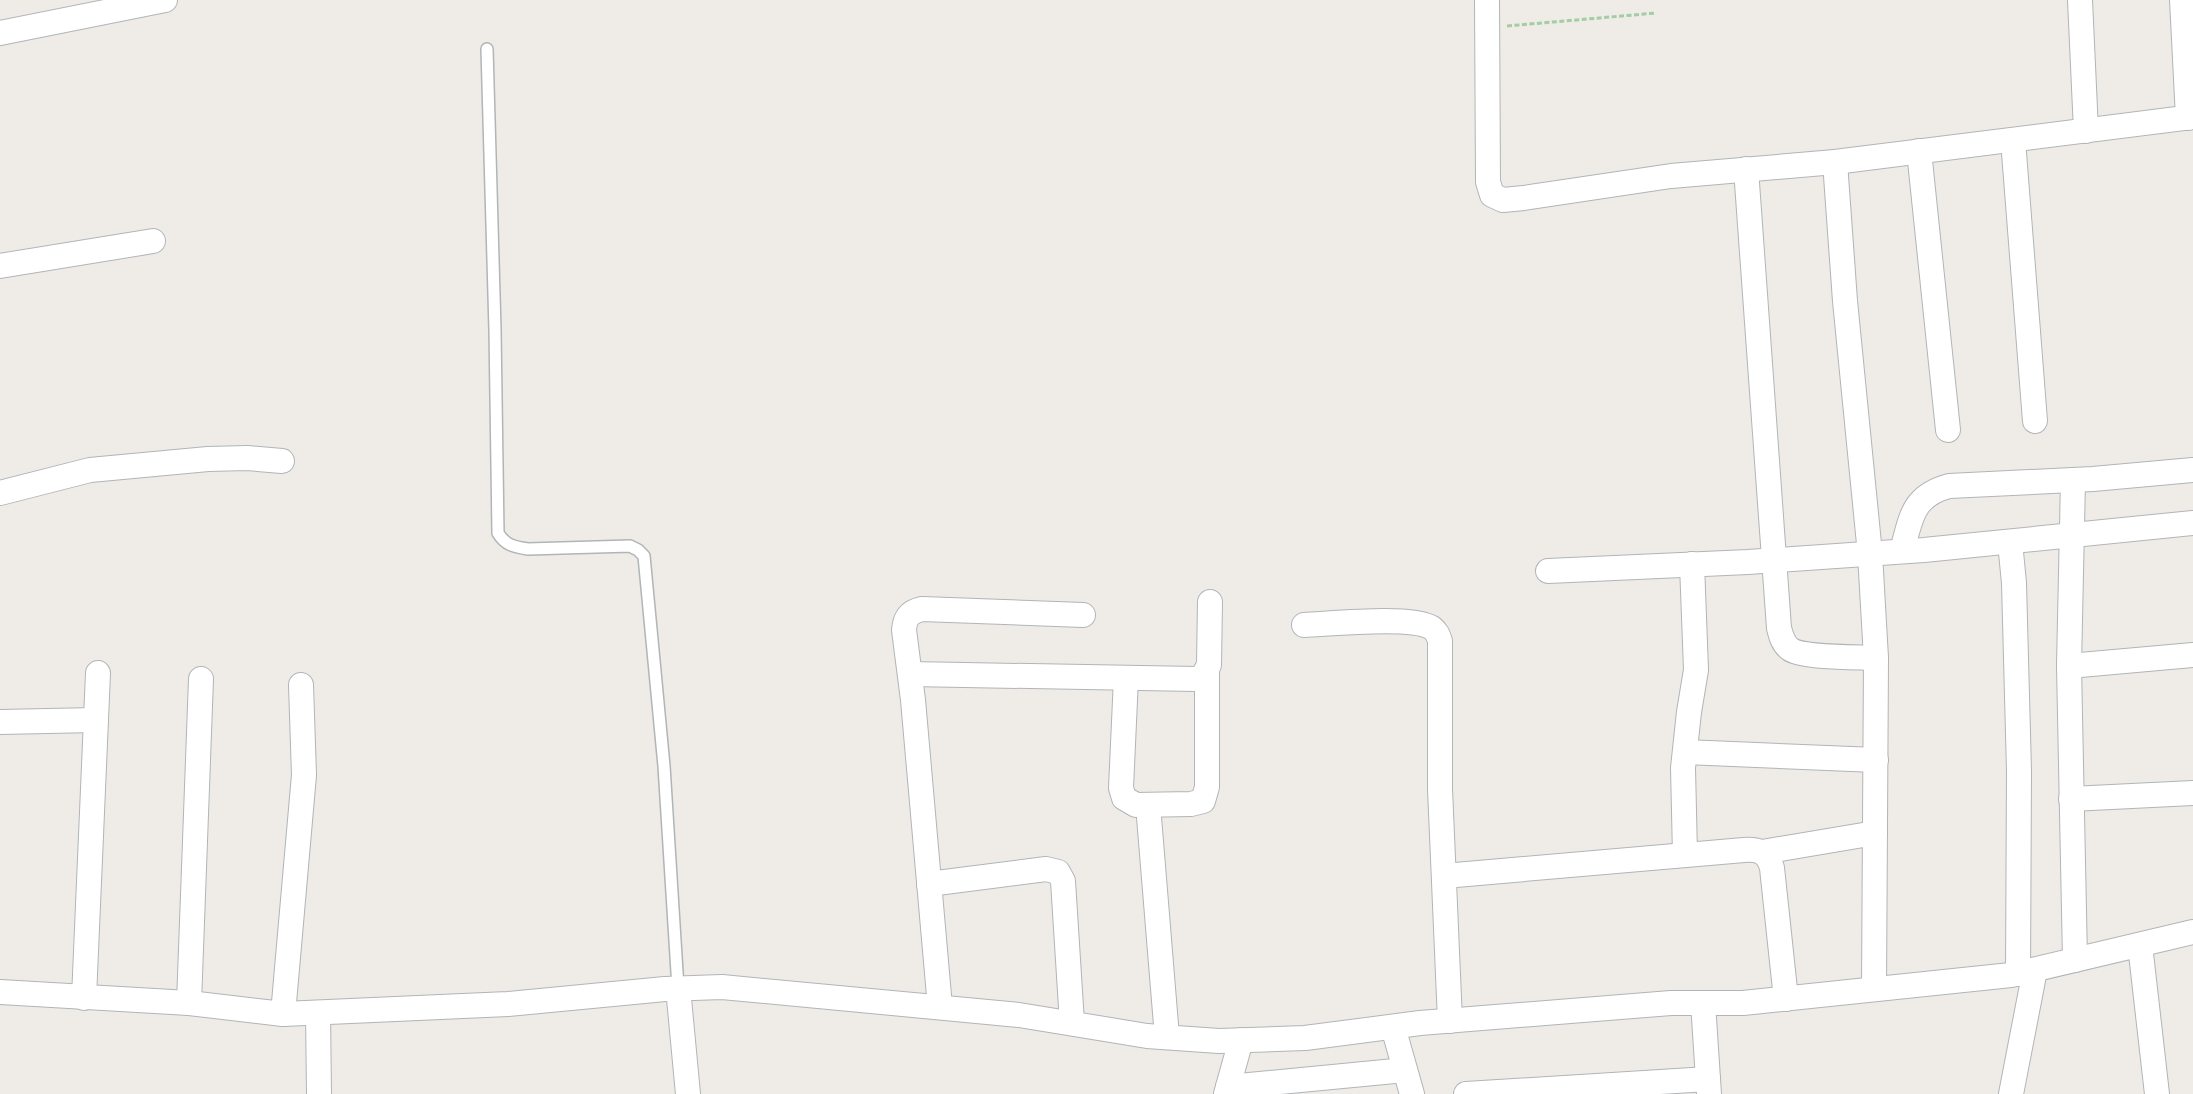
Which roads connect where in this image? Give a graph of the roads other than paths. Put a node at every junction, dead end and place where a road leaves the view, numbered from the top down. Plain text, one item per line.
1 (165, 0) edge
2 (1487, 0) edge
3 (2080, 0) edge
4 (2182, 0) edge
5 (0, 33) edge
6 (487, 49) dead end
7 (2190, 117) edge
8 (2086, 131) junction
9 (2013, 140) junction
10 (1919, 151) junction
11 (1835, 162) junction
12 (1746, 169) junction
13 (153, 241) dead end
14 (0, 266) edge
15 (2035, 420) dead end
16 (1948, 430) dead end
17 (282, 461) dead end
18 (2193, 470) edge
19 (2073, 480) junction
20 (0, 493) edge
21 (2193, 523) edge
22 (2071, 536) junction
23 (2010, 542) junction
24 (1902, 551) junction
25 (1870, 554) junction
26 (1774, 560) junction
27 (1692, 564) junction
28 (1548, 571) dead end
29 (1210, 602) dead end
30 (1083, 615) dead end
31 (1304, 625) dead end
32 (2193, 655) edge
33 (1876, 658) junction
34 (2069, 666) junction
35 (1208, 671) junction
36 (98, 673) dead end
37 (910, 674) junction
38 (1126, 678) junction
39 (201, 679) dead end
40 (301, 685) dead end
41 (96, 720) junction
42 (0, 722) edge
43 (1685, 752) junction
44 (1876, 760) junction
45 (2193, 792) edge
46 (2071, 799) junction
47 (1148, 805) junction
48 (1875, 833) junction
49 (1762, 852) junction
50 (1685, 855) junction
51 (1444, 876) junction
52 (929, 884) junction
53 (2193, 932) edge
54 (2140, 945) junction
55 (2075, 960) junction
56 (2026, 972) junction
57 (678, 988) junction
58 (1874, 989) junction
59 (0, 992) edge
60 (84, 998) junction
61 (1786, 998) junction
62 (189, 1003) junction
63 (1703, 1003) junction
64 (940, 1007) junction
65 (318, 1012) junction
66 (283, 1014) junction
67 (1450, 1021) junction
68 (1072, 1024) junction
69 (1394, 1027) junction
70 (1167, 1037) junction
71 (1241, 1040) junction
72 (1405, 1070) junction
73 (1709, 1087) edge
74 (1227, 1091) edge
75 (320, 1094) edge
76 (688, 1094) edge
77 (1412, 1094) edge
78 (1466, 1094) edge
79 (2011, 1094) edge
80 (2157, 1094) edge

1 - 5 street
2 - 12 street
3 - 8 street
4 - 7 street
6 - 57 lane
7 - 8 street
8 - 9 street
9 - 10 street
9 - 15 street
10 - 11 street
10 - 16 street
11 - 12 street
11 - 25 street
12 - 26 street
13 - 14 street
17 - 20 street
18 - 19 street
19 - 22 street
19 - 24 street
21 - 22 street
22 - 23 street
22 - 34 street
23 - 24 street
23 - 56 street
24 - 25 street
25 - 26 street
25 - 33 street
26 - 27 street
26 - 33 street
27 - 28 street
27 - 43 street
29 - 35 street
30 - 37 street
31 - 51 street
32 - 34 street
33 - 44 street
34 - 46 street
35 - 38 street
35 - 47 street
36 - 41 street
37 - 38 street
37 - 52 street
38 - 47 street
39 - 62 street
40 - 66 street
41 - 42 street
41 - 60 street
43 - 44 street
43 - 50 street
44 - 48 street
45 - 46 street
46 - 55 street
47 - 70 street
48 - 49 street
48 - 58 street
49 - 50 street
49 - 61 street
50 - 51 street
51 - 67 street
52 - 64 street
52 - 68 street
53 - 54 street
54 - 55 street
54 - 80 street
55 - 56 street
56 - 58 street
56 - 79 street
57 - 64 street
57 - 65 street
57 - 76 street
58 - 61 street
59 - 60 street
60 - 62 street
61 - 63 street
62 - 66 street
63 - 67 street
63 - 73 street
64 - 68 street
65 - 66 street
65 - 75 street
67 - 69 street
68 - 70 street
69 - 71 street
69 - 72 street
70 - 71 street
71 - 74 street
72 - 74 street
72 - 77 street
73 - 78 street

